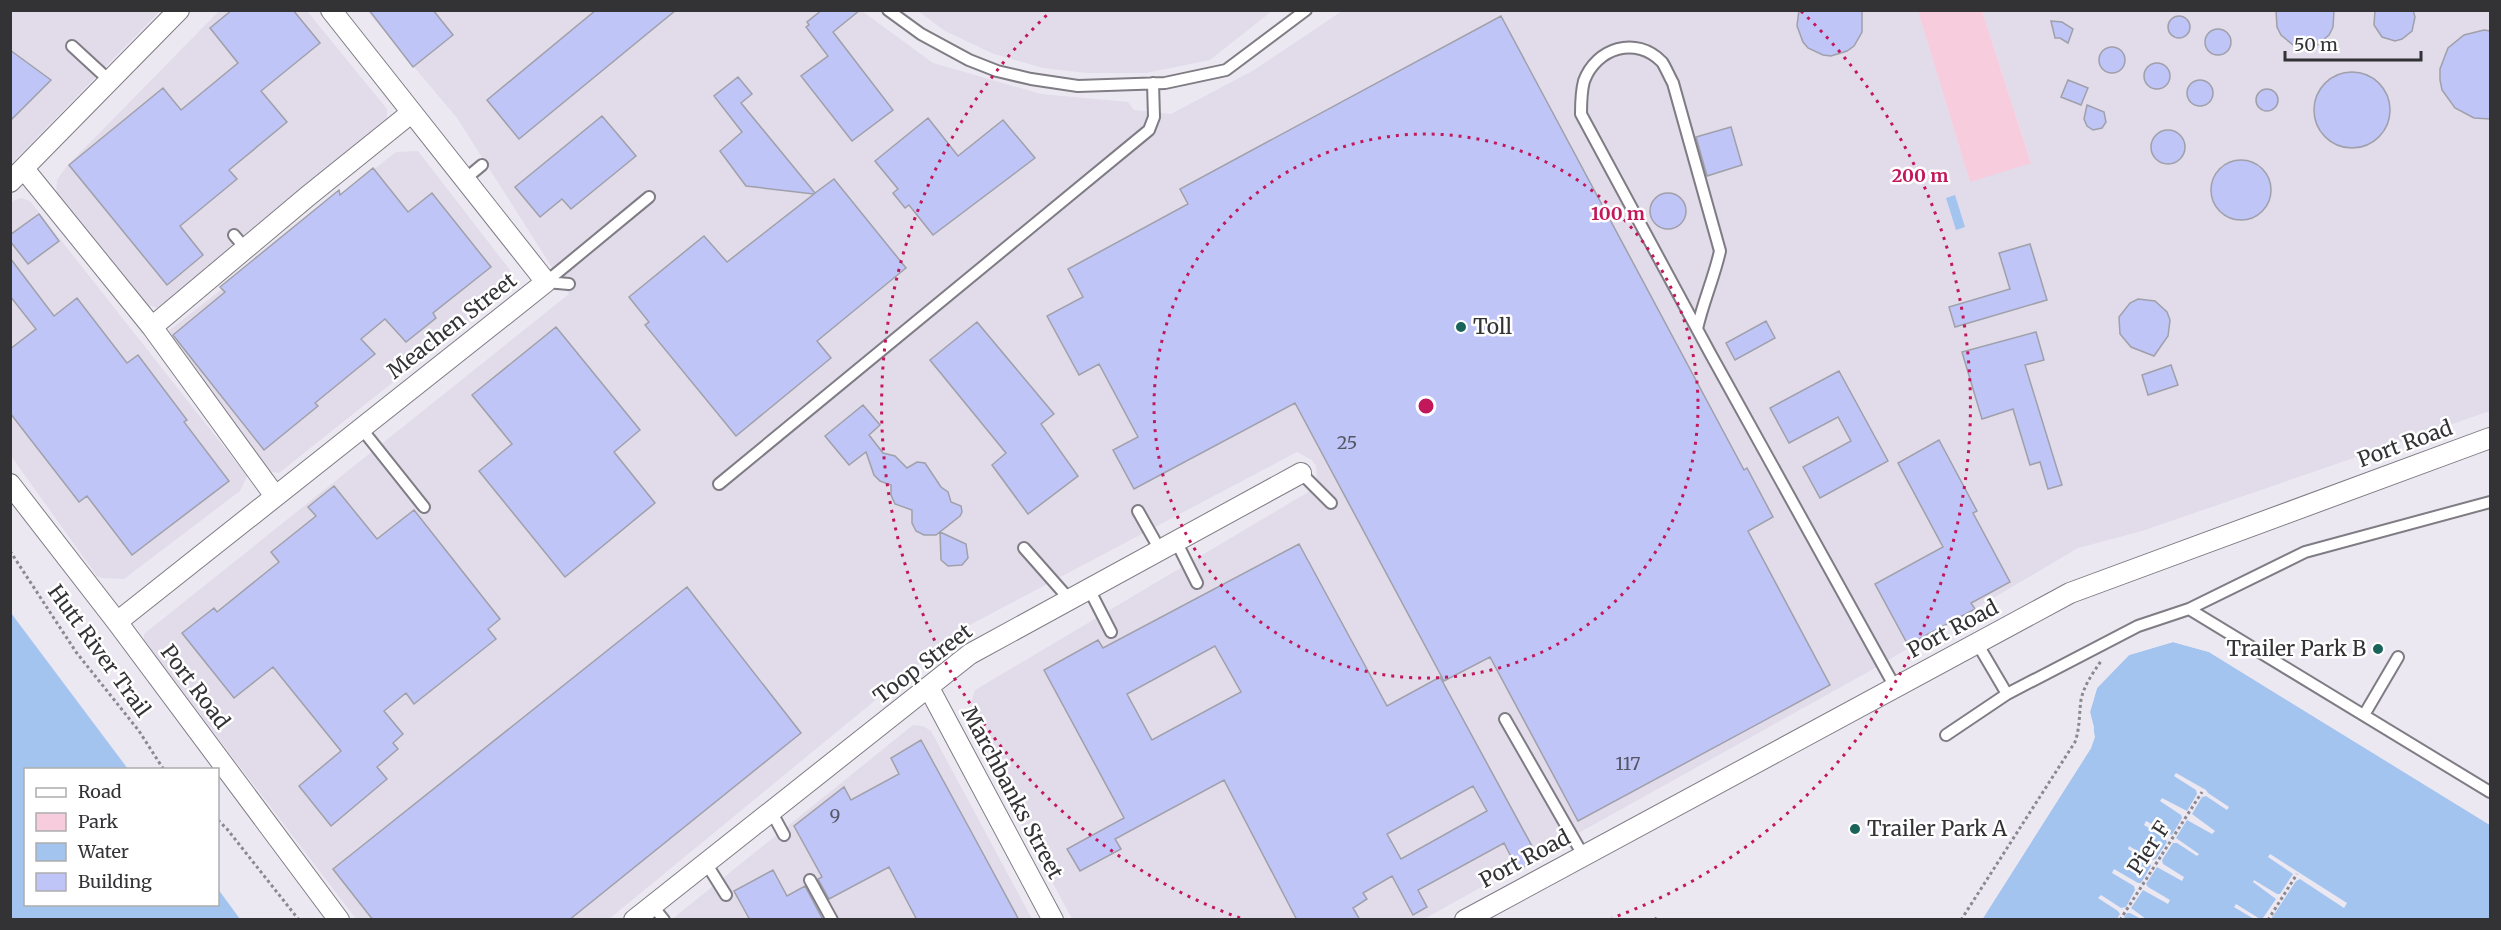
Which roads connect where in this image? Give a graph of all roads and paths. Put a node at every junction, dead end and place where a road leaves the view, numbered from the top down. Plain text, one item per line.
1 (179, 10) edge
2 (331, 10) edge
3 (888, 10) edge
4 (1306, 10) edge
5 (72, 46) dead end
6 (110, 81) junction
7 (1153, 83) junction
8 (411, 113) junction
9 (482, 165) dead end
10 (17, 176) edge
11 (464, 180) junction
12 (649, 197) dead end
13 (546, 282) junction
14 (569, 284) dead end
15 (152, 327) junction
16 (1697, 329) junction
17 (361, 428) junction
18 (2490, 438) edge
19 (1301, 473) joint
20 (10, 484) edge
21 (719, 484) dead end
22 (275, 496) junction
23 (2490, 502) edge
24 (1330, 503) dead end
25 (424, 507) dead end
26 (1138, 511) dead end
27 (1168, 546) junction
28 (1024, 548) dead end
29 (10, 551) edge
30 (1197, 583) dead end
31 (1089, 589) junction
32 (1070, 600) junction
33 (2189, 609) junction
34 (117, 622) junction
35 (1111, 632) dead end
36 (2116, 637) junction
37 (1977, 643) junction
38 (2398, 657) dead end
39 (1895, 687) junction
40 (929, 688) junction
41 (2007, 694) junction
42 (2364, 715) junction
43 (1505, 719) dead end
44 (1946, 735) dead end
45 (163, 768) edge
46 (2202, 792) dead end
47 (2490, 792) edge
48 (771, 811) junction
49 (219, 821) edge
50 (784, 835) dead end
51 (1584, 855) junction
52 (706, 863) junction
53 (2297, 874) dead end
54 (810, 880) dead end
55 (726, 895) dead end
56 (658, 912) edge
57 (1658, 915) dead end
58 (299, 920) edge
59 (339, 920) edge
60 (634, 920) edge
61 (832, 920) edge
62 (1053, 920) edge
63 (1465, 920) edge
64 (1654, 920) edge
65 (1961, 920) edge
66 (2120, 920) edge
67 (2268, 920) edge

1 - 6 street
2 - 8 street, Meachen Street
3 - 7 lane
4 - 7 lane
5 - 6 lane
6 - 10 street
7 - 21 lane
8 - 11 street, Meachen Street
8 - 15 street
9 - 11 lane
10 - 15 street
11 - 13 street, Meachen Street
12 - 13 lane
13 - 14 lane
13 - 17 street, Meachen Street
15 - 22 street
16 - 16 lane
16 - 39 lane
17 - 22 street, Meachen Street
17 - 25 lane
18 - 37 street, Port Road
19 - 24 lane
19 - 27 street, Toop Street
20 - 34 street, Port Road
22 - 34 street, Meachen Street
23 - 33 lane
26 - 27 lane
27 - 30 lane
27 - 31 street, Toop Street
28 - 32 lane
29 - 45 path, Hutt River Trail
31 - 32 street, Toop Street
31 - 35 lane
32 - 40 street, Toop Street
33 - 36 lane
33 - 42 lane
34 - 59 street, Port Road
36 - 41 lane
36 - 65 path
37 - 39 street, Port Road
37 - 41 lane
38 - 42 lane
39 - 51 street, Port Road
40 - 48 street, Toop Street
40 - 62 street, Marchbanks Street
41 - 44 lane
42 - 47 lane
43 - 51 lane
46 - 66 path, Pier F
48 - 50 lane
48 - 52 street, Toop Street
49 - 58 path
51 - 63 street, Port Road
52 - 55 lane
52 - 56 street, Toop Street
53 - 67 path
54 - 61 lane
56 - 60 street, Toop Street
57 - 64 path

